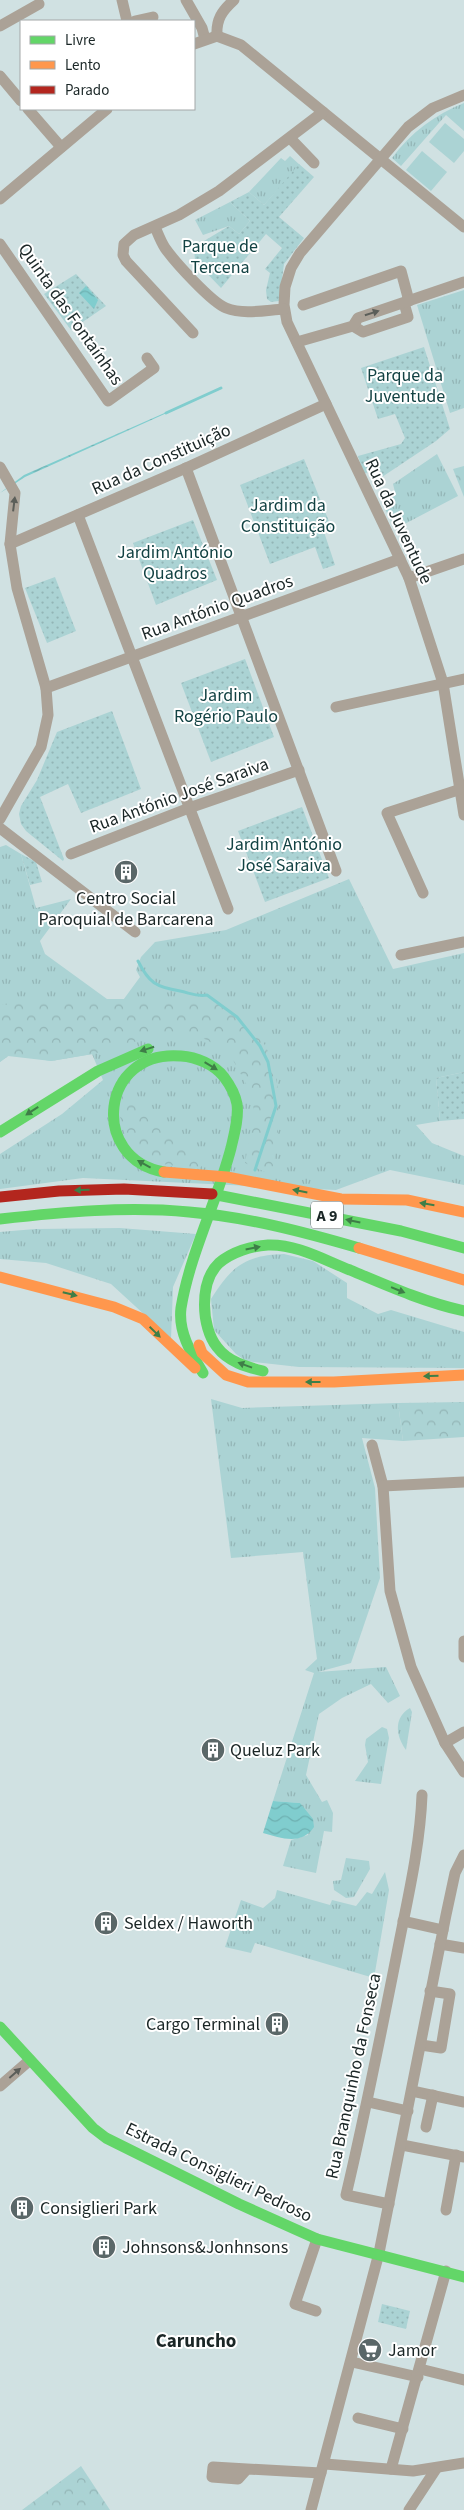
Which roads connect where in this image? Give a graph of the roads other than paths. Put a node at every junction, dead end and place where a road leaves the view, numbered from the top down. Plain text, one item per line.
1 (122, 0) edge
2 (186, 0) edge
3 (234, 0) edge
4 (39, 4) dead end
5 (153, 17) dead end
6 (127, 20) edge
7 (140, 20) edge
8 (0, 26) edge
9 (217, 36) junction
10 (205, 39) junction
11 (195, 44) edge
12 (0, 76) edge
13 (464, 95) edge
14 (20, 100) edge
15 (29, 110) edge
16 (107, 110) edge
17 (323, 112) junction
18 (290, 138) junction
19 (61, 147) junction
20 (380, 158) junction
21 (314, 162) dead end
22 (0, 199) edge
23 (155, 227) junction
24 (464, 227) edge
25 (0, 244) edge
26 (464, 282) edge
27 (406, 302) junction
28 (303, 305) dead end
29 (284, 309) junction
30 (193, 333) dead end
31 (297, 342) junction
32 (146, 358) dead end
33 (326, 404) junction
34 (0, 467) edge
35 (186, 468) junction
36 (78, 515) junction
37 (10, 544) junction
38 (400, 559) junction
39 (464, 559) edge
40 (409, 578) junction
41 (241, 616) junction
42 (132, 656) junction
43 (464, 679) edge
44 (443, 683) junction
45 (46, 688) junction
46 (336, 707) dead end
47 (299, 770) junction
48 (458, 790) junction
49 (190, 808) junction
50 (464, 815) edge
51 (0, 819) edge
52 (0, 828) edge
53 (71, 854) dead end
54 (336, 871) dead end
55 (423, 893) dead end
56 (228, 909) dead end
57 (135, 932) dead end
58 (464, 942) edge
59 (401, 955) dead end
60 (184, 1044) dead end
61 (157, 1046) dead end
62 (0, 1132) edge
63 (0, 1197) edge
64 (464, 1212) edge
65 (0, 1219) edge
66 (464, 1248) edge
67 (0, 1278) edge
68 (464, 1280) edge
69 (464, 1311) edge
70 (204, 1374) junction
71 (464, 1375) edge
72 (397, 1377) junction
73 (426, 1389) dead end
74 (262, 1394) dead end
75 (300, 1394) dead end
76 (372, 1445) dead end
77 (464, 1482) edge
78 (383, 1486) junction
79 (464, 1642) edge
80 (464, 1657) edge
81 (464, 1732) edge
82 (445, 1743) junction
83 (464, 1772) edge
84 (422, 1795) dead end
85 (464, 1855) edge
86 (403, 1921) junction
87 (443, 1930) junction
88 (440, 1944) junction
89 (464, 1948) edge
90 (430, 1991) junction
91 (0, 2027) edge
92 (421, 2044) junction
93 (30, 2060) junction
94 (0, 2086) edge
95 (412, 2091) junction
96 (433, 2095) junction
97 (368, 2102) junction
98 (464, 2102) edge
99 (408, 2111) junction
100 (426, 2127) dead end
101 (402, 2145) junction
102 (460, 2156) edge
103 (389, 2204) junction
104 (446, 2210) dead end
105 (317, 2239) junction
106 (379, 2253) junction
107 (446, 2270) junction
108 (464, 2277) edge
109 (316, 2311) dead end
110 (352, 2362) junction
111 (419, 2373) junction
112 (463, 2377) edge
113 (358, 2418) dead end
114 (404, 2429) junction
115 (464, 2463) edge
116 (247, 2469) dead end
117 (323, 2469) junction
118 (391, 2469) junction
119 (436, 2469) junction
120 (311, 2510) edge
121 (409, 2510) edge

1 - 6 street
2 - 10 street
3 - 9 street
4 - 8 street
5 - 7 street
9 - 10 street
9 - 17 street
10 - 11 street
12 - 14 street
13 - 20 street
15 - 19 street
16 - 19 street
17 - 18 street
17 - 20 street
18 - 21 street
18 - 23 street
19 - 22 street
20 - 24 street
20 - 29 street
23 - 29 street
23 - 30 street
25 - 32 street, Quinta das Fontaínhas
26 - 27 street
27 - 28 street
31 -> 27 street
29 - 31 street, Rua da Juventude
31 - 33 street, Rua da Juventude
33 - 35 street, Rua da Constituição
33 - 38 street, Rua da Juventude
37 -> 34 street
35 - 36 street, Rua da Constituição
35 - 41 street
36 - 37 street, Rua da Constituição
36 - 42 street
37 - 45 street
38 - 40 street, Rua da Juventude
38 - 41 street, Rua António Quadros
39 - 40 street
40 - 44 street, Rua da Juventude
41 - 42 street, Rua António Quadros
41 - 47 street
42 - 45 street, Rua António Quadros
42 - 49 street
43 - 44 street
44 - 46 street
44 - 48 street, Rua da Juventude
45 - 51 street
47 - 49 street, Rua António José Saraiva
47 - 54 street
48 - 50 street, Rua da Juventude
48 - 55 street
49 - 53 street, Rua António José Saraiva
49 - 56 street
52 - 57 street
58 - 59 street
72 -> 60 main road
61 -> 62 main road
66 -> 63 main road, A 9
64 -> 70 main road
65 - 68 main road, A 9
67 -> 70 main road
72 -> 69 main road
70 - 74 main road
71 -> 72 main road
73 - 75 main road
76 - 78 street
77 - 78 street
78 - 82 street
79 - 80 street
81 - 82 street
82 - 83 street
84 - 86 street, Rua Branquinho da Fonseca
85 - 87 street
86 - 87 street
86 - 97 street, Rua Branquinho da Fonseca
87 - 88 street
88 - 89 street
88 - 90 street
90 - 92 street
90 - 92 street
91 - 93 main road, Estrada Consiglieri Pedroso
92 - 95 street
94 -> 93 street
93 - 105 main road, Estrada Consiglieri Pedroso
95 - 96 street
95 - 99 street
96 - 98 street
96 - 100 street
97 - 99 street
97 - 103 street, Rua Branquinho da Fonseca
99 - 101 street
101 - 102 street
101 - 103 street
102 - 104 street
103 - 106 street
105 - 106 main road, Estrada Consiglieri Pedroso
105 - 109 street
106 - 107 main road, Estrada Consiglieri Pedroso
106 - 110 street
107 - 108 main road, Estrada Consiglieri Pedroso
107 - 111 street
110 - 111 street
110 - 117 street
111 - 112 street
111 - 114 street
113 - 114 street
114 - 118 street
115 - 119 street
116 - 117 street
117 - 118 street
117 - 120 street
118 - 119 street
119 - 121 street

